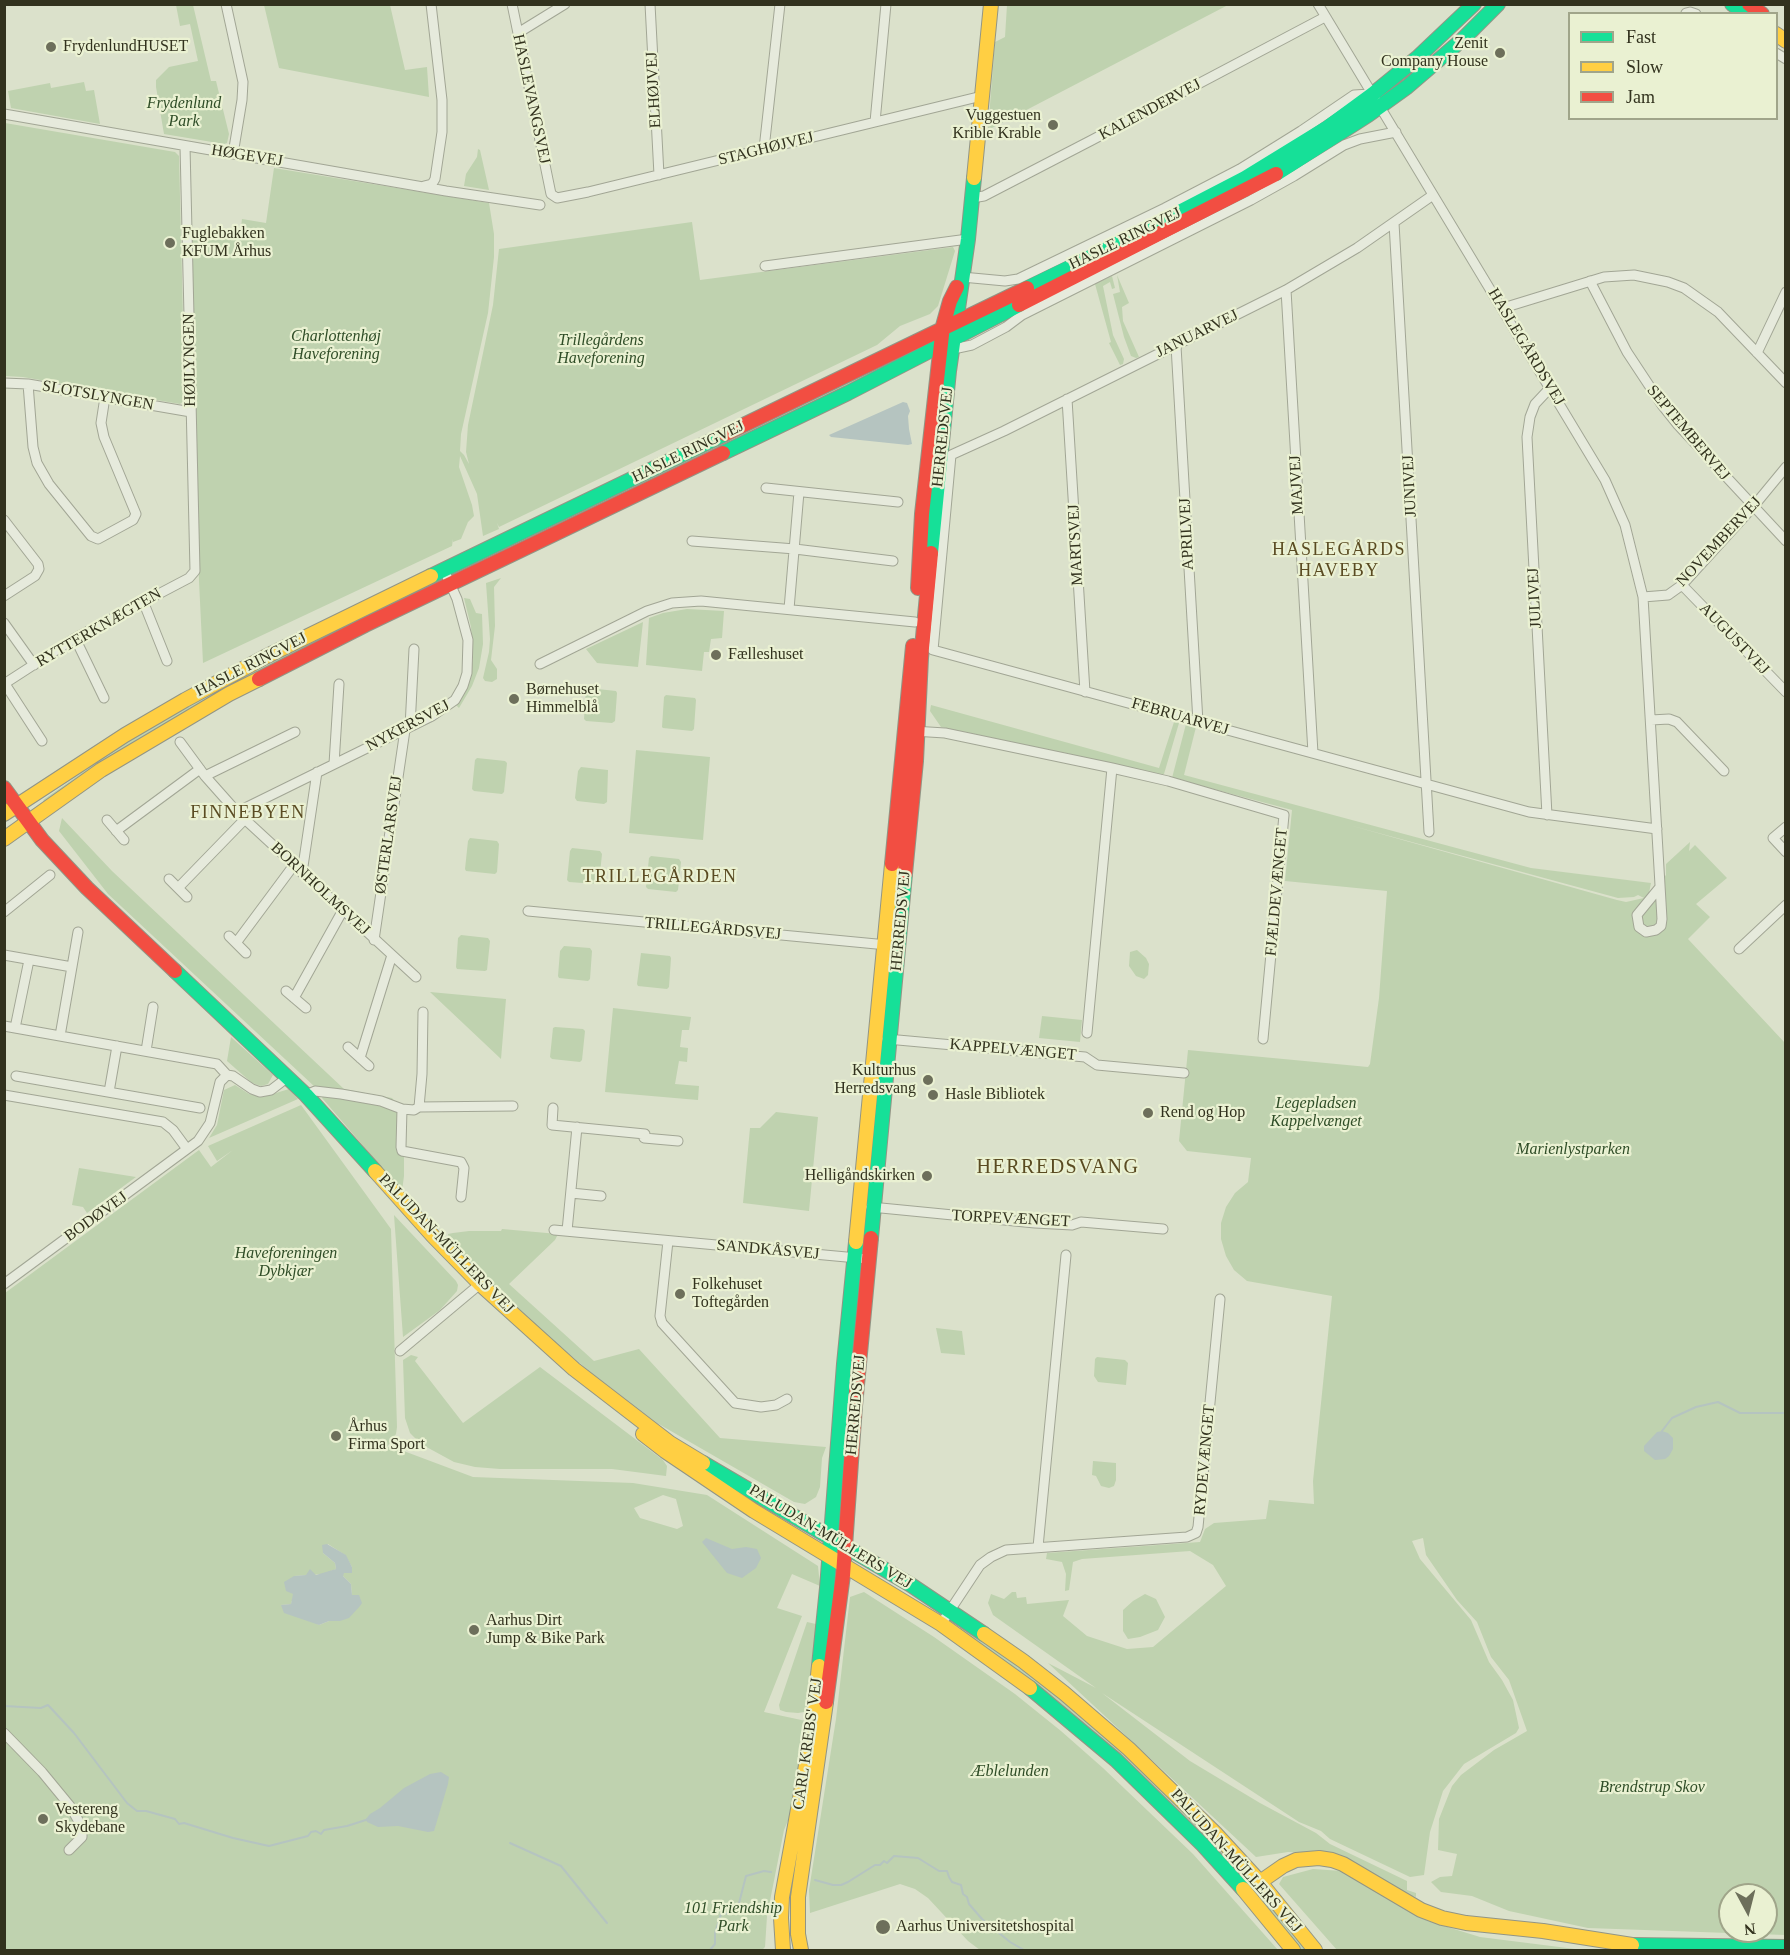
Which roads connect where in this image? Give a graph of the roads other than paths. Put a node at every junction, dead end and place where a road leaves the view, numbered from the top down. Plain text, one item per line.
1 (226, 4) edge
2 (431, 4) edge
3 (512, 4) edge
4 (566, 4) edge
5 (650, 4) edge
6 (780, 4) edge
7 (886, 4) edge
8 (991, 4) edge
9 (1318, 4) edge
10 (1474, 4) edge
11 (1498, 4) edge
12 (1325, 16) junction
13 (518, 33) junction
14 (1373, 94) junction
15 (982, 96) junction
16 (1380, 107) junction
17 (4, 114) edge
18 (874, 122) junction
19 (1396, 132) junction
20 (185, 146) junction
21 (764, 149) junction
22 (233, 154) junction
23 (659, 175) junction
24 (424, 186) junction
25 (551, 194) joint
26 (1433, 195) junction
27 (972, 198) junction
28 (540, 205) dead end
29 (1394, 223) junction
30 (968, 239) junction
31 (765, 266) dead end
32 (963, 277) junction
33 (1590, 281) junction
34 (1286, 290) junction
35 (1785, 292) edge
36 (1503, 308) junction
37 (957, 320) junction
38 (943, 326) junction
39 (949, 344) junction
40 (1176, 346) junction
41 (1757, 353) junction
42 (4, 382) edge
43 (1785, 383) edge
44 (28, 384) junction
45 (1550, 388) junction
46 (105, 397) junction
47 (1067, 399) junction
48 (191, 412) junction
49 (1785, 467) edge
50 (766, 488) dead end
51 (799, 492) junction
52 (898, 502) dead end
53 (1753, 507) junction
54 (4, 520) edge
55 (692, 541) dead end
56 (1785, 542) edge
57 (795, 549) junction
58 (893, 561) dead end
59 (444, 570) junction
60 (194, 574) joint
61 (451, 584) junction
62 (1682, 585) junction
63 (4, 596) edge
64 (1642, 597) junction
65 (143, 601) junction
66 (789, 609) junction
67 (915, 622) junction
68 (4, 623) edge
69 (75, 638) junction
70 (414, 649) dead end
71 (933, 650) joint
72 (167, 661) dead end
73 (540, 664) dead end
74 (34, 665) junction
75 (5, 684) edge
76 (339, 684) dead end
77 (1084, 692) junction
78 (1785, 692) edge
79 (104, 698) dead end
80 (1651, 720) junction
81 (1198, 722) junction
82 (407, 728) junction
83 (912, 731) junction
84 (295, 732) dead end
85 (42, 741) dead end
86 (180, 742) dead end
87 (1312, 753) junction
88 (334, 764) junction
89 (1112, 768) junction
90 (1724, 771) dead end
91 (317, 772) junction
92 (202, 773) junction
93 (1427, 784) junction
94 (4, 788) edge
95 (17, 804) junction
96 (237, 812) junction
97 (4, 814) edge
98 (1547, 816) junction
99 (245, 819) junction
100 (107, 820) dead end
101 (28, 821) junction
102 (1785, 827) edge
103 (1656, 829) junction
104 (116, 831) junction
105 (1429, 832) dead end
106 (4, 839) edge
107 (124, 840) dead end
108 (1785, 852) edge
109 (294, 865) junction
110 (302, 873) junction
111 (50, 875) dead end
112 (169, 879) dead end
113 (1660, 887) junction
114 (178, 888) junction
115 (187, 897) dead end
116 (1785, 905) edge
117 (343, 910) junction
118 (528, 911) dead end
119 (4, 912) edge
120 (78, 932) dead end
121 (374, 940) junction
122 (891, 946) junction
123 (1739, 949) dead end
124 (246, 953) dead end
125 (4, 955) edge
126 (392, 955) junction
127 (28, 960) junction
128 (72, 967) junction
129 (416, 977) dead end
130 (286, 991) dead end
131 (294, 998) junction
132 (153, 1007) dead end
133 (306, 1008) dead end
134 (423, 1012) dead end
135 (4, 1026) edge
136 (15, 1028) junction
137 (1087, 1033) dead end
138 (60, 1036) junction
139 (882, 1038) junction
140 (1263, 1039) dead end
141 (117, 1046) junction
142 (348, 1047) dead end
143 (146, 1051) junction
144 (360, 1058) junction
145 (369, 1066) dead end
146 (1184, 1073) dead end
147 (16, 1076) dead end
148 (227, 1076) junction
149 (288, 1077) junction
150 (109, 1092) junction
151 (4, 1095) edge
152 (306, 1095) junction
153 (513, 1106) dead end
154 (419, 1107) junction
155 (200, 1108) dead end
156 (553, 1108) dead end
157 (402, 1109) junction
158 (577, 1127) junction
159 (678, 1141) dead end
160 (187, 1149) junction
161 (571, 1193) junction
162 (601, 1196) dead end
163 (461, 1197) dead end
164 (866, 1207) junction
165 (1163, 1229) dead end
166 (554, 1230) dead end
167 (567, 1231) junction
168 (668, 1241) junction
169 (1066, 1255) dead end
170 (861, 1259) junction
171 (4, 1284) edge
172 (477, 1286) junction
173 (1220, 1299) dead end
174 (400, 1351) dead end
175 (787, 1399) dead end
176 (831, 1537) junction
177 (845, 1546) junction
178 (1038, 1547) junction
179 (829, 1556) junction
180 (843, 1565) junction
181 (950, 1611) junction
182 (941, 1624) junction
183 (4, 1733) edge
184 (69, 1850) dead end
185 (1260, 1882) junction
186 (1785, 1947) edge
187 (783, 1950) edge
188 (801, 1950) edge
189 (1293, 1950) edge
190 (1315, 1950) edge

1 - 22 street
2 - 24 street
3 - 13 street, HASLEVANGSVEJ
4 - 13 street
5 - 23 street, ELHØJVEJ
6 - 21 street
7 - 18 street
8 - 15 street, HERREDSVEJ
9 - 12 street, HASLEGÅRDSVEJ
10 - 14 street, HASLE RINGVEJ
11 - 16 street, HASLE RINGVEJ
12 - 14 street, HASLEGÅRDSVEJ
12 - 27 street, KALENDERVEJ
13 - 25 street, HASLEVANGSVEJ
14 - 16 street, HASLEGÅRDSVEJ
14 - 32 street, HASLE RINGVEJ
14 - 37 street, HASLE RINGVEJ
15 - 18 street, STAGHØJVEJ
15 - 27 street, HERREDSVEJ
16 - 19 street, HASLEGÅRDSVEJ
16 - 39 street, HASLE RINGVEJ
17 - 20 street, HØGEVEJ
18 - 21 street, STAGHØJVEJ
19 - 26 street, HASLEGÅRDSVEJ
19 - 39 street, HASLE RINGVEJ
20 - 22 street, HØGEVEJ
20 - 48 street, HØJLYNGEN
21 - 23 street, STAGHØJVEJ
22 - 24 street, HØGEVEJ
23 - 25 street, STAGHØJVEJ
24 - 28 street, HØGEVEJ
26 - 29 street, JANUARVEJ
26 - 36 street, HASLEGÅRDSVEJ
27 - 30 street, HERREDSVEJ
29 - 34 street, JANUARVEJ
29 - 93 street, JUNIVEJ
30 - 31 street
30 - 32 street, HERREDSVEJ
32 - 37 street, HERREDSVEJ
32 - 38 street, HERREDSVEJ
33 - 36 street
33 - 41 street
33 - 53 street, SEPTEMBERVEJ
34 - 40 street, JANUARVEJ
34 - 87 street, MAJVEJ
35 - 41 street
36 - 45 street, HASLEGÅRDSVEJ
37 - 38 street, HASLE RINGVEJ
37 - 39 street, HERREDSVEJ
38 - 39 street, HERREDSVEJ
38 - 59 street, HASLE RINGVEJ
39 - 61 street, HASLE RINGVEJ
39 - 67 street, HERREDSVEJ
39 - 83 street, HERREDSVEJ
40 - 47 street, JANUARVEJ
40 - 81 street, APRILVEJ
41 - 43 street
42 - 44 street, SLOTSLYNGEN
44 - 46 street, SLOTSLYNGEN
44 - 46 street
45 - 64 street, HASLEGÅRDSVEJ
45 - 98 street, JULIVEJ
46 - 48 street, SLOTSLYNGEN
47 - 71 street, JANUARVEJ
47 - 77 street, MARTSVEJ
48 - 60 street, HØJLYNGEN
49 - 53 street, NOVEMBERVEJ
50 - 51 street
51 - 52 street
51 - 57 street
53 - 56 street, SEPTEMBERVEJ
53 - 62 street, NOVEMBERVEJ
54 - 63 street
55 - 57 street
57 - 58 street
57 - 66 street
59 - 61 street, NYKERSVEJ
59 - 95 street, HASLE RINGVEJ
60 - 65 street, RYTTERKNÆGTEN
61 - 82 street, NYKERSVEJ
61 - 101 street, HASLE RINGVEJ
62 - 64 street, NOVEMBERVEJ
62 - 78 street, AUGUSTVEJ
64 - 80 street, HASLEGÅRDSVEJ
65 - 69 street, RYTTERKNÆGTEN
65 - 72 street
66 - 67 street
66 - 73 street
67 - 83 street, HERREDSVEJ
68 - 74 street
69 - 74 street, RYTTERKNÆGTEN
69 - 79 street
70 - 82 street, ØSTERLARSVEJ
71 - 77 street, FEBRUARVEJ
74 - 75 street, RYTTERKNÆGTEN
75 - 85 street
76 - 88 street
77 - 81 street, FEBRUARVEJ
80 - 90 street
80 - 103 street, HASLEGÅRDSVEJ
81 - 87 street, FEBRUARVEJ
82 - 88 street, NYKERSVEJ
82 - 121 street, ØSTERLARSVEJ
83 - 89 street, FJÆLDEVÆNGET
83 - 122 street, HERREDSVEJ
84 - 92 street
86 - 92 street, BORNHOLMSVEJ
87 - 93 street, FEBRUARVEJ
88 - 91 street, NYKERSVEJ
89 - 137 street
89 - 140 street, FJÆLDEVÆNGET
91 - 96 street, NYKERSVEJ
91 - 110 street
92 - 96 street, BORNHOLMSVEJ
92 - 104 street
93 - 98 street, FEBRUARVEJ
93 - 105 street
94 - 95 street, PALUDAN-MÜLLERS VEJ
95 - 97 street, HASLE RINGVEJ
95 - 101 street, PALUDAN-MÜLLERS VEJ
96 - 99 street, BORNHOLMSVEJ
98 - 103 street, FEBRUARVEJ
99 - 109 street, BORNHOLMSVEJ
99 - 114 street
100 - 104 street
101 - 106 street, HASLE RINGVEJ
101 - 149 street, PALUDAN-MÜLLERS VEJ
102 - 108 street
103 - 113 street, HASLEGÅRDSVEJ
104 - 107 street
109 - 110 street, BORNHOLMSVEJ
109 - 124 street
110 - 117 street, BORNHOLMSVEJ
111 - 119 street
112 - 114 street
113 - 113 street, HASLEGÅRDSVEJ
114 - 115 street
116 - 123 street
117 - 121 street, BORNHOLMSVEJ
117 - 131 street
118 - 122 street, TRILLEGÅRDSVEJ
120 - 128 street
121 - 126 street, BORNHOLMSVEJ
122 - 139 street, HERREDSVEJ
125 - 127 street
126 - 129 street, BORNHOLMSVEJ
126 - 144 street
127 - 128 street
127 - 136 street
128 - 138 street
130 - 131 street
131 - 133 street
132 - 143 street
134 - 154 street
135 - 136 street
136 - 138 street
138 - 141 street
139 - 146 street, KAPPELVÆNGET
139 - 164 street, HERREDSVEJ
141 - 143 street
141 - 150 street
142 - 144 street
143 - 148 street
144 - 145 street
147 - 150 street
148 - 149 street
148 - 160 street, BODØVEJ
149 - 152 street, PALUDAN-MÜLLERS VEJ
150 - 155 street
151 - 160 street
152 - 157 street
152 - 172 street, PALUDAN-MÜLLERS VEJ
153 - 154 street
154 - 157 street
156 - 158 street
157 - 163 street, PALUDAN-MÜLLERS VEJ
158 - 159 street
158 - 161 street
160 - 171 street, BODØVEJ
161 - 162 street
161 - 167 street
164 - 165 street, TORPEVÆNGET
164 - 170 street, HERREDSVEJ
166 - 167 street, SANDKÅSVEJ
167 - 168 street, SANDKÅSVEJ
168 - 170 street, SANDKÅSVEJ
168 - 175 street
169 - 178 street
170 - 176 street, HERREDSVEJ
170 - 177 street, HERREDSVEJ
172 - 174 street
172 - 176 street, PALUDAN-MÜLLERS VEJ
172 - 179 street, PALUDAN-MÜLLERS VEJ
173 - 178 street, RYDEVÆNGET
176 - 177 street, PALUDAN-MÜLLERS VEJ
176 - 179 street, CARL KREBS' VEJ
177 - 180 street, HERREDSVEJ
177 - 181 street, PALUDAN-MÜLLERS VEJ
178 - 181 street, RYDEVÆNGET
179 - 180 street, PALUDAN-MÜLLERS VEJ
179 - 187 street, CARL KREBS' VEJ
180 - 182 street, PALUDAN-MÜLLERS VEJ
180 - 188 street, CARL KREBS' VEJ
181 - 182 street, RYDEVÆNGET
181 - 185 street, PALUDAN-MÜLLERS VEJ
182 - 189 street, PALUDAN-MÜLLERS VEJ
183 - 184 street
185 - 186 street
185 - 190 street, PALUDAN-MÜLLERS VEJ

